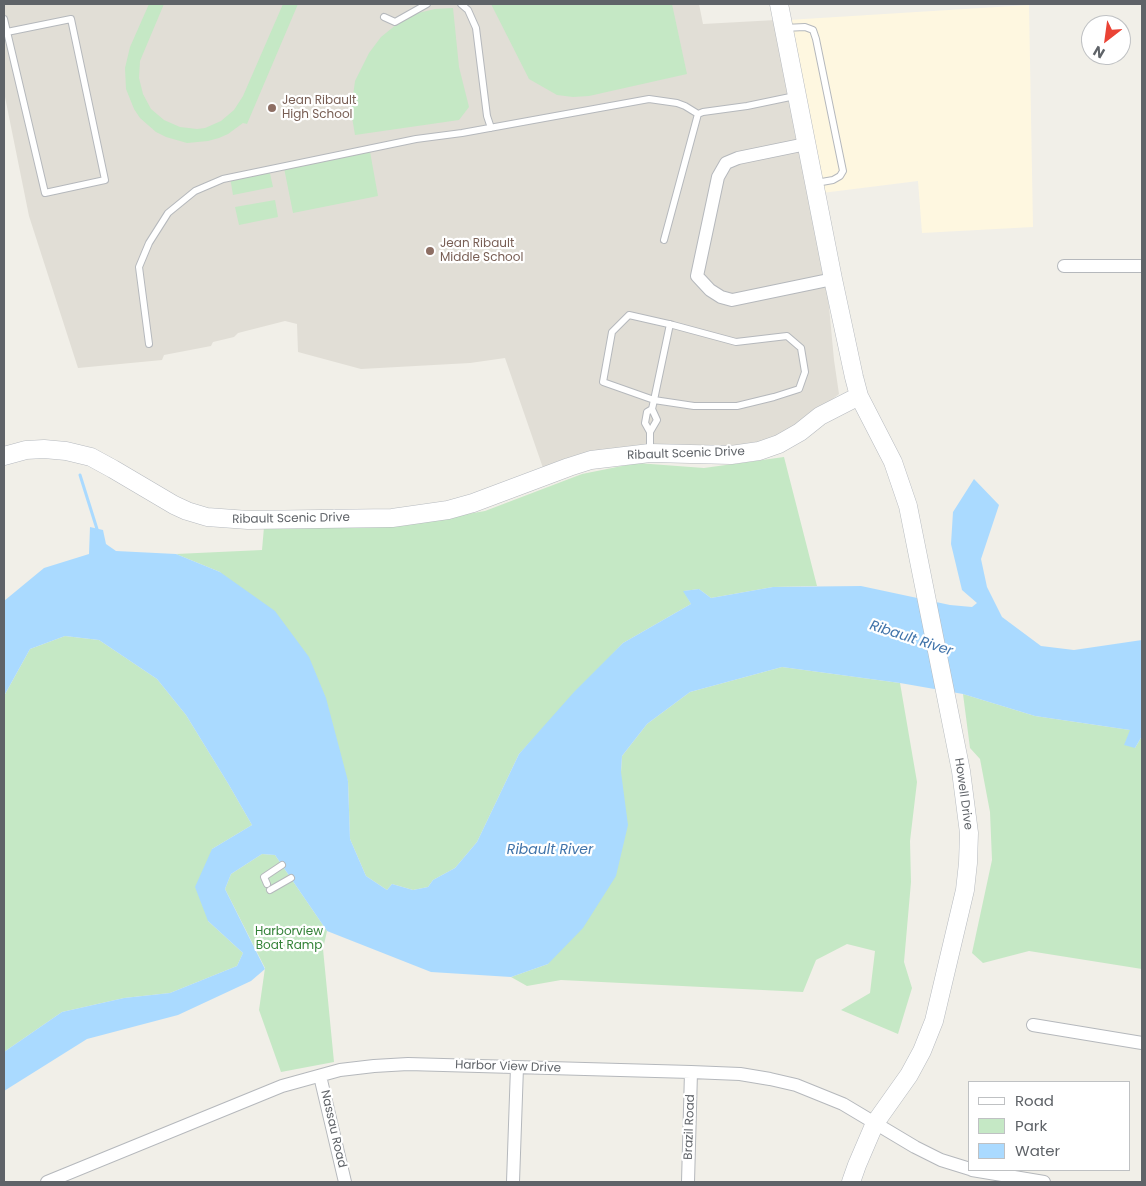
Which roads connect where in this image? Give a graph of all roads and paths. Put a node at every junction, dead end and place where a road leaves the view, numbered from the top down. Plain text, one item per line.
1 (427, 4) edge
2 (461, 4) edge
3 (779, 4) edge
4 (384, 16) dead end
5 (4, 19) edge
6 (784, 28) junction
7 (7, 32) junction
8 (797, 95) junction
9 (698, 114) junction
10 (491, 128) junction
11 (806, 144) junction
12 (814, 184) junction
13 (664, 240) dead end
14 (1064, 266) dead end
15 (1142, 266) edge
16 (833, 279) junction
17 (670, 324) junction
18 (149, 344) dead end
19 (859, 396) junction
20 (654, 400) junction
21 (652, 409) junction
22 (650, 432) junction
23 (650, 454) junction
24 (4, 456) edge
25 (282, 865) dead end
26 (291, 878) dead end
27 (1033, 1025) dead end
28 (1142, 1043) edge
29 (516, 1067) junction
30 (691, 1072) junction
31 (320, 1076) junction
32 (875, 1123) junction
33 (968, 1169) edge
34 (975, 1171) edge
35 (1008, 1179) edge
36 (46, 1182) edge
37 (345, 1182) edge
38 (513, 1182) edge
39 (688, 1182) edge
40 (851, 1182) edge
41 (1044, 1182) edge

1 - 4 lane
2 - 10 lane
3 - 6 street
5 - 7 lane
6 - 8 street
6 - 12 lane
7 - 7 lane
8 - 9 lane
8 - 11 street
9 - 10 lane
9 - 13 lane
10 - 18 lane
11 - 12 street
11 - 16 street
12 - 16 street
14 - 15 street
16 - 19 street
17 - 20 lane
17 - 20 lane
17 - 20 lane
19 - 23 street, Ribault Scenic Drive
19 - 32 street, Howell Drive
20 - 21 lane
21 - 22 lane
21 - 22 lane
22 - 23 lane
23 - 24 street, Ribault Scenic Drive
25 - 26 lane
27 - 28 street
29 - 30 street, Harbor View Drive
29 - 31 street, Harbor View Drive
29 - 38 street
30 - 32 street, Harbor View Drive
30 - 39 street, Brazil Road
31 - 36 street, Harbor View Drive
31 - 37 street, Nassau Road
32 - 33 street, Harbor View Drive
32 - 40 street, Howell Drive
34 - 35 street, Harbor View Drive
35 - 41 street, Harbor View Drive

